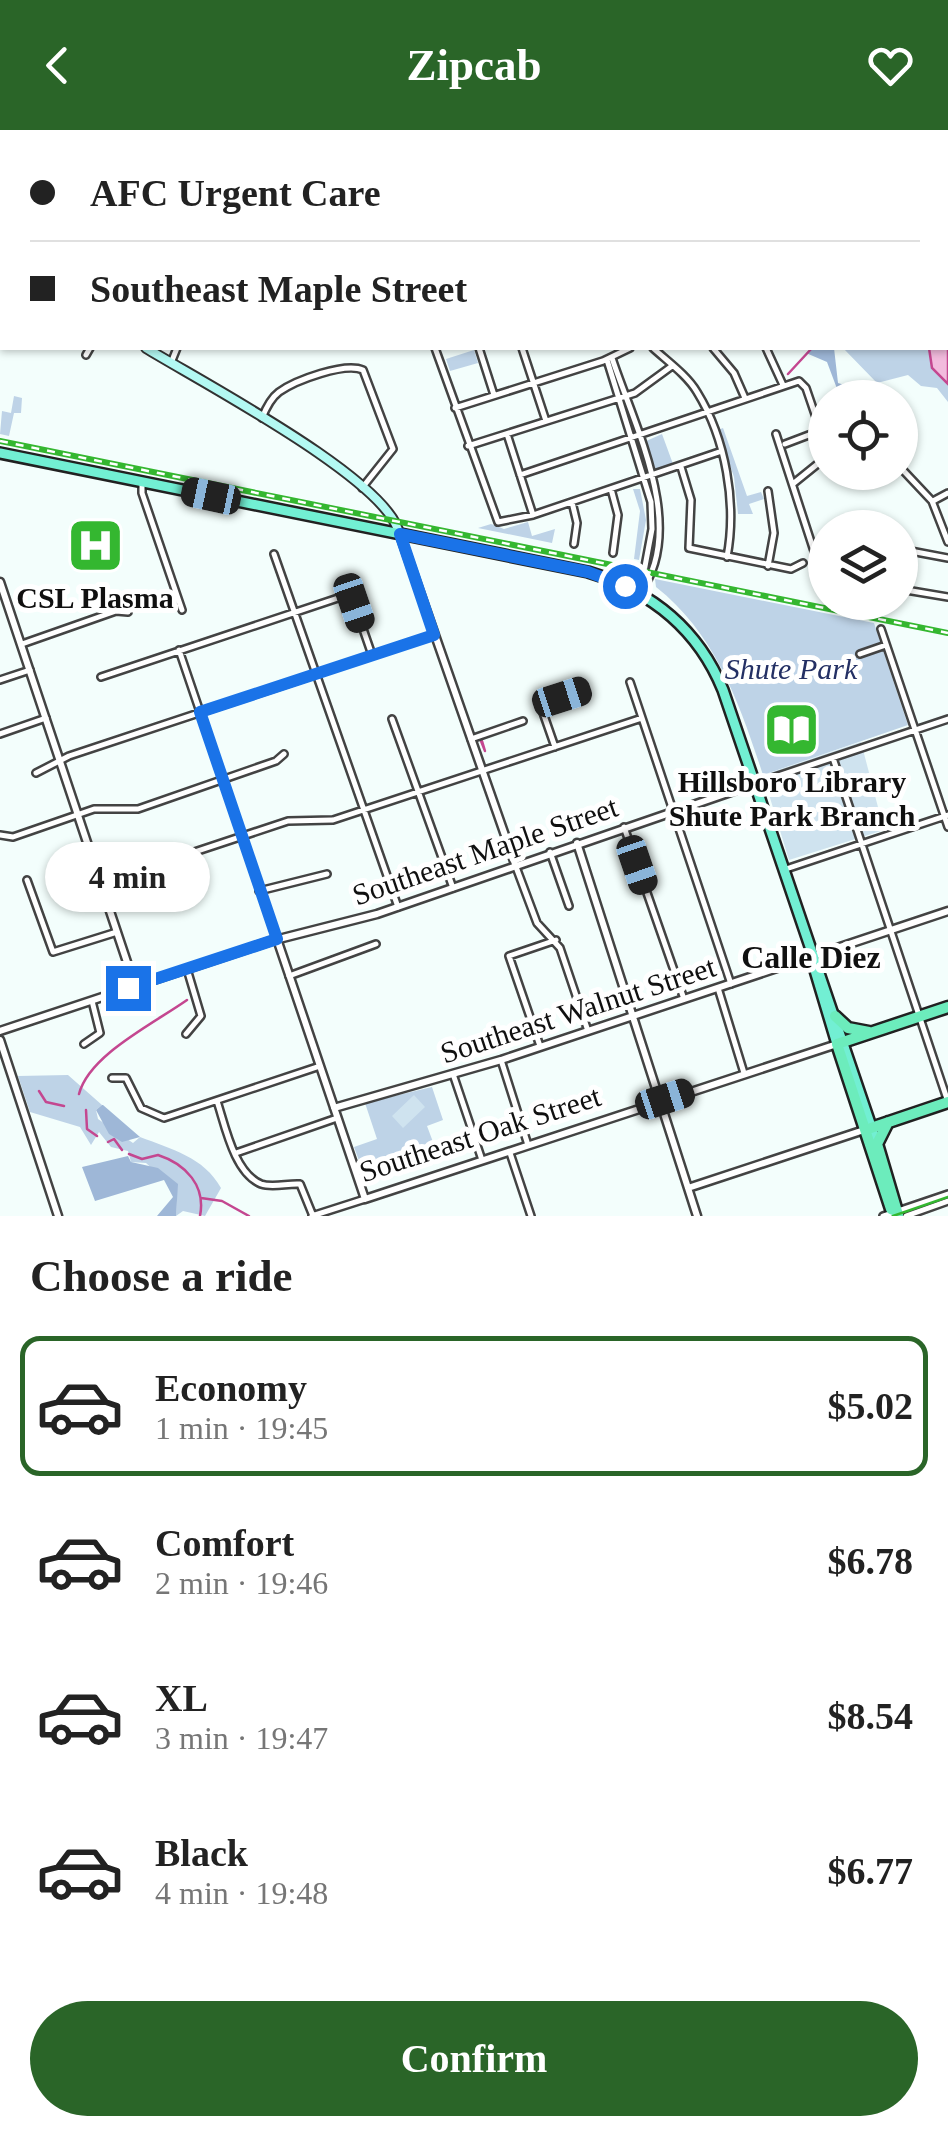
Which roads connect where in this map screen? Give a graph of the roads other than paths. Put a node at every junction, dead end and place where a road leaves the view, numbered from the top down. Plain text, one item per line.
1 (89, 350) edge
2 (149, 350) edge
3 (176, 350) edge
4 (436, 350) edge
5 (480, 350) edge
6 (523, 350) edge
7 (626, 350) edge
8 (655, 350) edge
9 (715, 350) edge
10 (767, 350) edge
11 (86, 355) dead end
12 (610, 359) junction
13 (171, 363) junction
14 (672, 366) junction
15 (534, 383) junction
16 (783, 384) junction
17 (494, 396) junction
18 (622, 397) junction
19 (745, 398) junction
20 (455, 408) junction
21 (706, 413) junction
22 (264, 415) junction
23 (546, 422) junction
24 (507, 434) junction
25 (776, 434) dead end
26 (635, 438) junction
27 (785, 444) dead end
28 (468, 446) junction
29 (720, 452) junction
30 (0, 453) edge
31 (681, 466) junction
32 (808, 472) edge
33 (520, 474) junction
34 (648, 477) junction
35 (142, 482) junction
36 (794, 483) junction
37 (918, 487) edge
38 (362, 488) junction
39 (611, 489) junction
40 (768, 491) dead end
41 (948, 493) edge
42 (572, 502) junction
43 (932, 502) junction
44 (533, 515) junction
45 (808, 529) edge
46 (400, 534) junction
47 (948, 542) edge
48 (574, 544) dead end
49 (918, 552) edge
50 (613, 553) dead end
51 (274, 554) dead end
52 (726, 557) junction
53 (948, 558) edge
54 (803, 564) dead end
55 (768, 566) junction
56 (0, 582) edge
57 (918, 592) edge
58 (640, 593) junction
59 (948, 598) edge
60 (182, 610) dead end
61 (128, 612) dead end
62 (294, 612) junction
63 (881, 629) dead end
64 (434, 635) junction
65 (22, 644) junction
66 (886, 645) junction
67 (179, 650) junction
68 (860, 654) dead end
69 (372, 655) junction
70 (30, 670) junction
71 (316, 674) junction
72 (101, 677) dead end
73 (0, 680) edge
74 (630, 682) dead end
75 (584, 690) dead end
76 (200, 712) junction
77 (46, 718) junction
78 (642, 718) junction
79 (392, 719) dead end
80 (948, 719) edge
81 (524, 721) dead end
82 (916, 730) junction
83 (0, 734) edge
84 (471, 739) junction
85 (555, 747) junction
86 (284, 754) dead end
87 (833, 758) junction
88 (60, 760) junction
89 (482, 772) junction
90 (36, 774) dead end
91 (222, 780) junction
92 (754, 784) junction
93 (419, 792) junction
94 (364, 810) junction
95 (673, 811) junction
96 (78, 814) junction
97 (946, 815) edge
98 (624, 827) junction
99 (948, 828) edge
100 (0, 835) edge
101 (240, 837) junction
102 (576, 843) junction
103 (862, 844) junction
104 (550, 852) junction
105 (515, 864) junction
106 (783, 870) junction
107 (327, 874) dead end
108 (28, 880) dead end
109 (101, 884) junction
110 (453, 888) junction
111 (259, 891) junction
112 (569, 906) dead end
113 (398, 907) junction
114 (948, 912) edge
115 (891, 930) junction
116 (117, 932) junction
117 (277, 939) junction
118 (556, 940) junction
119 (376, 944) dead end
120 (811, 957) junction
121 (187, 969) junction
122 (289, 976) junction
123 (731, 984) junction
124 (136, 986) junction
125 (718, 988) junction
126 (684, 999) junction
127 (92, 1001) junction
128 (948, 1007) edge
129 (636, 1015) junction
130 (835, 1016) junction
131 (920, 1016) junction
132 (588, 1030) junction
133 (0, 1031) edge
134 (870, 1032) junction
135 (186, 1034) dead end
136 (0, 1040) edge
137 (840, 1043) junction
138 (84, 1044) dead end
139 (540, 1046) junction
140 (500, 1060) junction
141 (320, 1066) junction
142 (744, 1073) junction
143 (454, 1074) junction
144 (112, 1078) dead end
145 (217, 1101) junction
146 (660, 1101) junction
147 (948, 1102) edge
148 (334, 1108) junction
149 (337, 1118) junction
150 (888, 1122) junction
151 (868, 1129) junction
152 (528, 1144) junction
153 (877, 1144) junction
154 (509, 1151) junction
155 (235, 1153) junction
156 (482, 1160) junction
157 (688, 1188) junction
158 (948, 1198) edge
159 (365, 1199) junction
160 (900, 1214) edge
161 (58, 1216) edge
162 (313, 1216) edge
163 (531, 1216) edge
164 (697, 1216) edge
165 (883, 1216) edge

1 - 11 street
2 - 13 main road
3 - 13 street
4 - 20 street
5 - 17 street
6 - 15 street
7 - 12 street
8 - 14 street
9 - 19 street
10 - 16 street
12 - 15 street
12 - 18 street
13 - 22 main road
14 - 18 street
14 - 21 street
15 - 17 street
15 - 23 street
16 - 19 street
16 - 27 street
17 - 20 street
18 - 23 street
18 - 26 street
19 - 21 street
20 - 28 street
21 - 26 street
21 - 29 street
22 - 38 main road
22 - 38 street
23 - 24 street
24 - 28 street
24 - 33 street
25 - 36 street
26 - 33 street
26 - 34 street
28 - 44 street
29 - 31 street
29 - 52 street
30 - 35 main road
31 - 34 street
31 - 52 street
32 - 36 street
33 - 44 street
34 - 39 street
34 - 58 street
35 - 46 main road
35 - 60 street
36 - 45 street
37 - 43 street
38 - 46 main road
39 - 42 street
39 - 50 street
40 - 55 street
41 - 43 street
42 - 44 street
42 - 48 street
43 - 47 street
46 - 58 main road
46 - 64 street
49 - 53 street
51 - 62 street
52 - 55 street
54 - 55 street
56 - 65 street
57 - 59 street
58 - 92 main road
61 - 65 street
62 - 67 street
62 - 69 street
62 - 71 street
63 - 66 street
64 - 69 street
64 - 84 street
65 - 70 street
66 - 68 street
66 - 82 street
67 - 72 street
67 - 76 street
69 - 71 street
70 - 73 street
70 - 77 street
71 - 76 street
71 - 94 street
74 - 78 street
75 - 85 street
76 - 88 street
76 - 91 street
77 - 83 street
77 - 88 street
78 - 85 street
78 - 95 street
79 - 93 street
80 - 82 street, Southeast Maple Street
81 - 84 street
82 - 87 street, Southeast Maple Street
82 - 97 street
84 - 89 street
85 - 89 street
86 - 91 street
87 - 92 street, Southeast Maple Street
87 - 103 street
88 - 90 street
88 - 96 street
89 - 93 street
89 - 105 street
91 - 96 street
91 - 101 street
92 - 95 street, Southeast Maple Street
92 - 106 main road
93 - 94 street
93 - 110 street
94 - 101 street
94 - 113 street
95 - 98 street, Southeast Maple Street
95 - 123 street
96 - 100 street
96 - 109 street
97 - 99 street
97 - 103 street
98 - 102 street, Southeast Maple Street
98 - 126 street
101 - 109 street
101 - 111 street
102 - 104 street, Southeast Maple Street
102 - 129 street
103 - 106 street
103 - 115 street
104 - 105 street, Southeast Maple Street
104 - 112 street
105 - 110 street, Southeast Maple Street
105 - 118 street
106 - 120 main road
107 - 111 street
108 - 116 street
109 - 116 street
110 - 113 street, Southeast Maple Street
111 - 117 street
113 - 117 street, Southeast Maple Street
114 - 115 street, Southeast Walnut Street
115 - 120 street, Southeast Walnut Street
115 - 131 street
116 - 124 street
117 - 121 street, Southeast Maple Street
117 - 122 street
118 - 132 street
118 - 139 street
119 - 122 street
120 - 123 street, Southeast Walnut Street
120 - 130 main road
120 - 137 main road
121 - 124 street, Southeast Maple Street
121 - 135 street
122 - 141 street
123 - 125 street, Southeast Walnut Street
124 - 127 street, Southeast Maple Street
125 - 126 street, Southeast Walnut Street
125 - 142 street
126 - 129 street, Southeast Walnut Street
127 - 133 street, Southeast Maple Street
127 - 138 street
128 - 131 highway, Southeast Oak Street
129 - 132 street, Southeast Walnut Street
129 - 146 street
130 - 134 highway
130 - 137 main road
131 - 134 highway, Southeast Oak Street
131 - 147 street
132 - 139 street, Southeast Walnut Street
134 - 137 highway, Southeast Oak Street
136 - 161 street
137 - 142 street, Southeast Oak Street
137 - 151 highway
139 - 140 street, Southeast Walnut Street
140 - 143 street, Southeast Walnut Street
140 - 152 street
141 - 145 street
141 - 148 street
142 - 146 street, Southeast Oak Street
143 - 148 street, Southeast Walnut Street
143 - 156 street
144 - 145 street
145 - 155 street
146 - 152 street, Southeast Oak Street
146 - 157 street
147 - 150 highway
148 - 149 street
149 - 155 street
149 - 159 street
150 - 151 highway
150 - 153 highway
151 - 153 main road
151 - 157 street
151 - 160 highway
152 - 154 street, Southeast Oak Street
153 - 160 highway
154 - 156 street, Southeast Oak Street
154 - 163 street
155 - 162 street
156 - 159 street, Southeast Oak Street
157 - 164 street
158 - 160 street
159 - 162 street, Southeast Oak Street
160 - 165 street

